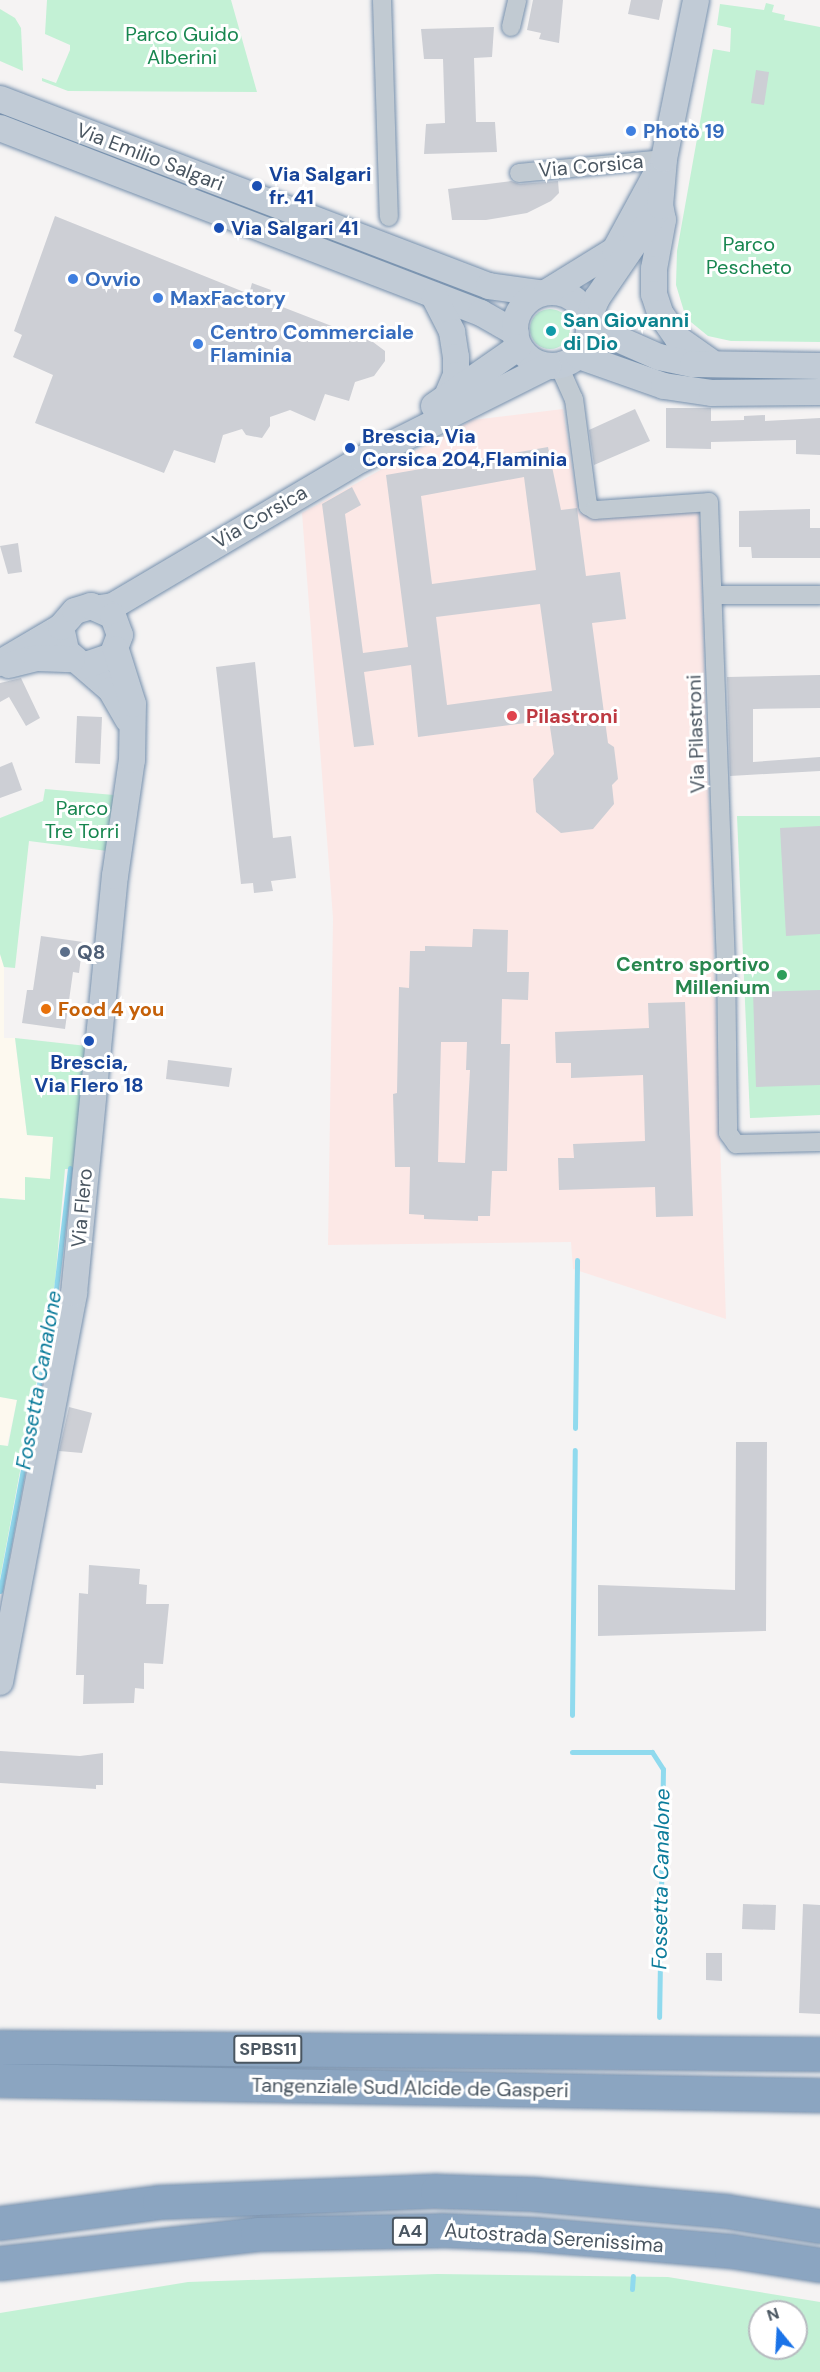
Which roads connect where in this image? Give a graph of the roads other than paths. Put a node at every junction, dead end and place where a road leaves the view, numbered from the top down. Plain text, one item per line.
1 (382, 0) edge
2 (517, 0) edge
3 (696, 0) edge
4 (512, 27) dead end
5 (0, 99) edge
6 (0, 128) edge
7 (664, 159) junction
8 (519, 173) dead end
9 (660, 206) junction
10 (388, 217) dead end
11 (543, 293) junction
12 (435, 298) junction
13 (589, 326) junction
14 (518, 340) junction
15 (562, 362) junction
16 (718, 366) junction
17 (820, 366) edge
18 (820, 392) edge
19 (446, 398) junction
20 (362, 459) junction
21 (159, 576) junction
22 (714, 595) junction
23 (820, 595) edge
24 (100, 608) junction
25 (61, 627) junction
26 (118, 643) junction
27 (79, 662) junction
28 (0, 663) edge
29 (0, 668) edge
30 (133, 730) junction
31 (820, 1142) edge
32 (0, 1682) edge
33 (0, 2047) edge
34 (820, 2054) edge
35 (0, 2080) edge
36 (820, 2095) edge
37 (0, 2223) edge
38 (820, 2226) edge
39 (0, 2263) edge
40 (820, 2265) edge

1 - 10 street
2 - 4 street
3 - 7 main road, Via Corsica
5 - 11 main road, Via Emilio Salgari
6 - 12 main road, Via Emilio Salgari
7 - 8 street, Via Corsica
7 - 9 main road, Via Corsica
7 - 11 main road, Via Corsica
9 - 13 main road, Via Corsica
9 - 16 main road
11 - 13 main road
11 - 14 main road
12 - 14 main road, Via Emilio Salgari
12 - 19 main road
13 - 15 main road
13 - 16 main road
14 - 15 main road
14 - 19 main road, Via Corsica
15 - 18 main road
15 - 20 main road, Via Corsica
15 - 22 street, Via Pilastroni
16 - 17 main road
19 - 20 main road, Via Corsica
20 - 21 main road, Via Corsica
21 - 24 main road, Via Corsica
21 - 26 main road, Via Corsica
22 - 23 street
22 - 31 street, Via Pilastroni
24 - 25 main road, Via Corsica
24 - 26 main road
25 - 27 main road
25 - 28 main road, Via Corsica
26 - 27 main road
26 - 30 main road, Via Flero
27 - 29 main road
27 - 30 main road
30 - 32 main road, Via Flero
33 - 34 highway, Tangenziale Sud Alcide de Gasperi / SPBS11
35 - 36 highway, Tangenziale Sud Alcide de Gasperi
37 - 38 highway, Autostrada Serenissima / A4
39 - 40 highway, Autostrada Serenissima / A4

